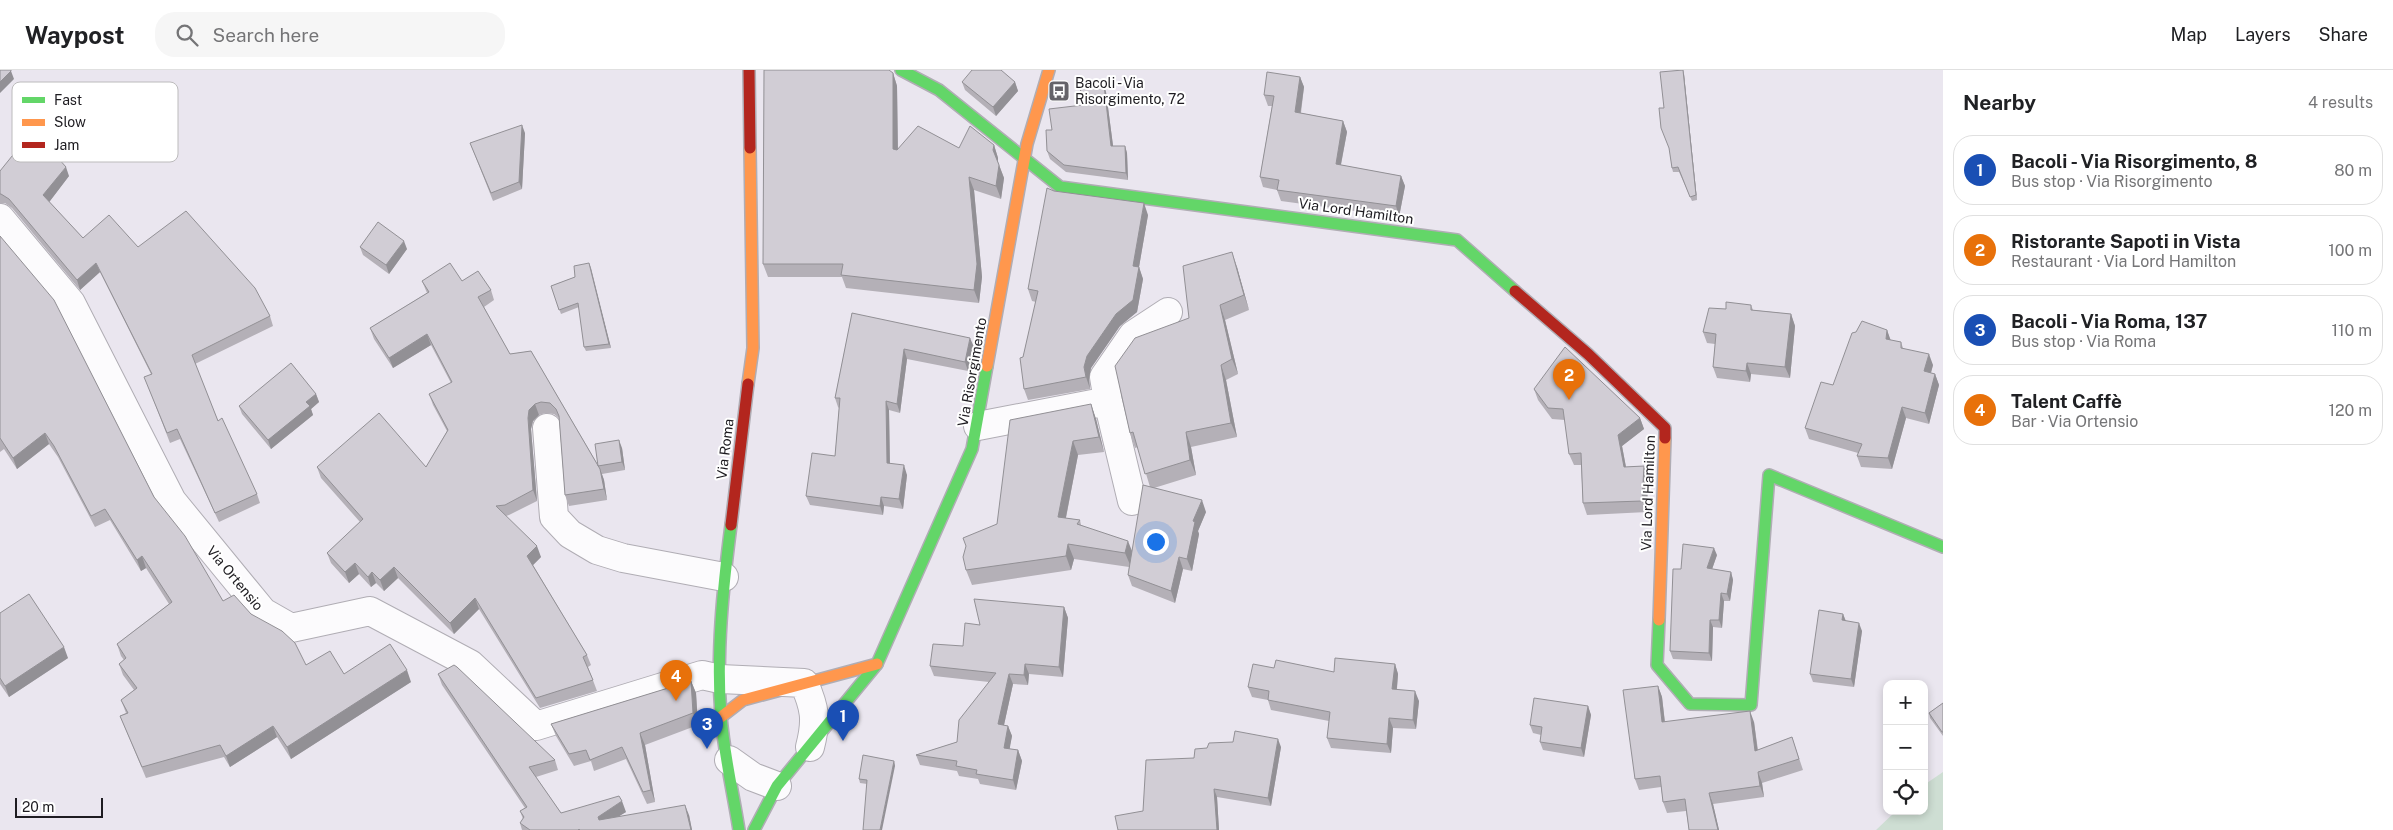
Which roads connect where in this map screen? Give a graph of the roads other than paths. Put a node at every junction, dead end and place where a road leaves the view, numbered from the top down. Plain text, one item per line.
1 (749, 70) edge
2 (901, 70) edge
3 (1049, 70) edge
4 (1025, 158) junction
5 (0, 218) edge
6 (1168, 312) dead end
7 (1108, 401) junction
8 (978, 426) junction
9 (547, 428) dead end
10 (1132, 501) dead end
11 (1943, 547) edge
12 (724, 577) junction
13 (877, 664) junction
14 (720, 679) junction
15 (804, 683) junction
16 (722, 717) junction
17 (810, 747) junction
18 (728, 760) junction
19 (777, 786) junction
20 (739, 830) edge
21 (754, 830) edge

1 - 12 street, Via Roma
2 - 4 street
3 - 4 street, Via Risorgimento
4 - 8 street, Via Risorgimento
4 - 11 street, Via Lord Hamilton
5 - 14 street, Via Ortensio
6 - 7 street
7 - 8 street
7 - 10 street
8 - 13 street, Via Risorgimento
9 - 12 street
12 - 14 street, Via Roma
13 - 15 street
13 - 17 street, Via Risorgimento
14 - 15 street
14 - 16 street, Via Roma
15 - 16 street
15 - 17 street
16 - 18 street, Via Roma
17 - 19 street, Via Risorgimento
18 - 19 street
18 - 20 street, Via Roma
19 - 21 street, Via Risorgimento

